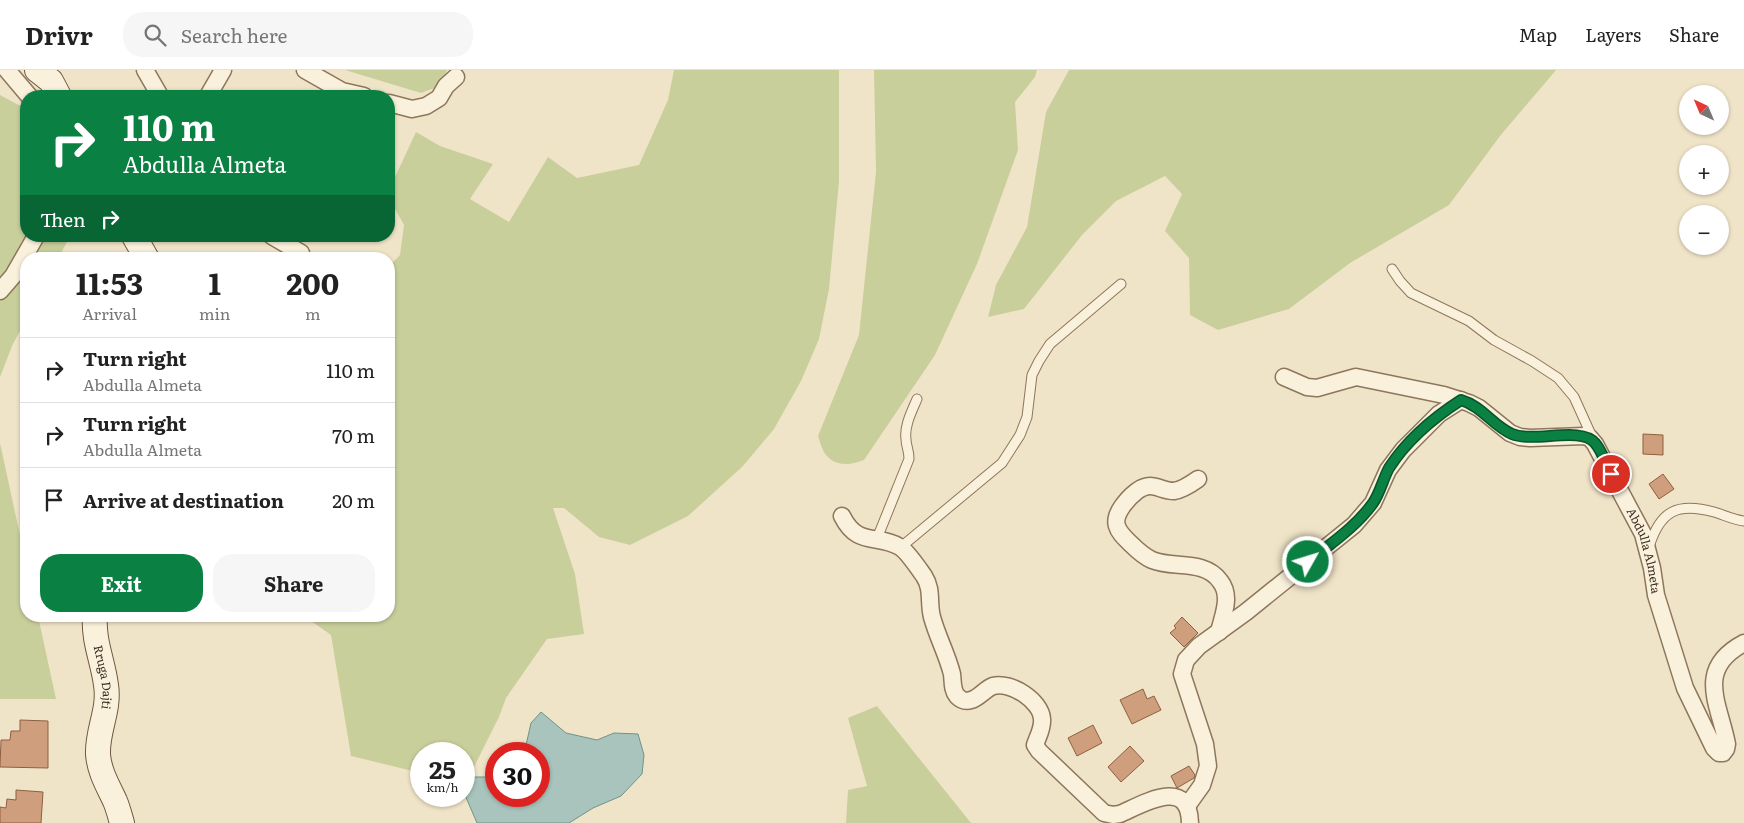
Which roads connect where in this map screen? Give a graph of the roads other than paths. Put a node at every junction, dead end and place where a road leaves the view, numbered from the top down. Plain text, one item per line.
1 (7, 70) edge
2 (37, 70) edge
3 (144, 70) edge
4 (222, 70) edge
5 (304, 70) edge
6 (456, 77) dead end
7 (24, 90) edge
8 (34, 90) edge
9 (55, 90) edge
10 (156, 90) edge
11 (211, 90) edge
12 (340, 90) edge
13 (395, 105) edge
14 (283, 242) edge
15 (300, 252) edge
16 (20, 264) edge
17 (1392, 269) dead end
18 (1121, 284) dead end
19 (0, 291) edge
20 (1284, 378) dead end
21 (917, 399) dead end
22 (1461, 400) junction
23 (1596, 444) junction
24 (1198, 479) dead end
25 (842, 516) dead end
26 (1744, 521) edge
27 (876, 541) junction
28 (901, 547) junction
29 (1648, 552) junction
30 (95, 622) edge
31 (1219, 632) junction
32 (1744, 643) edge
33 (1187, 806) junction
34 (122, 823) edge
35 (1190, 823) edge

1 - 7 street
2 - 8 street
2 - 9 main road
3 - 10 street
4 - 11 street
5 - 12 street
6 - 13 street
14 - 15 street
16 - 19 street
17 - 23 lane
18 - 28 lane
20 - 22 street
21 - 27 lane
22 - 23 street
22 - 31 street
23 - 29 street, Abdulla Almeta
24 - 31 street
25 - 27 street
26 - 29 lane
27 - 28 street
28 - 33 street
29 - 32 street, Abdulla Almeta
30 - 34 main road, Rruga Dajti
31 - 33 street
33 - 35 street

